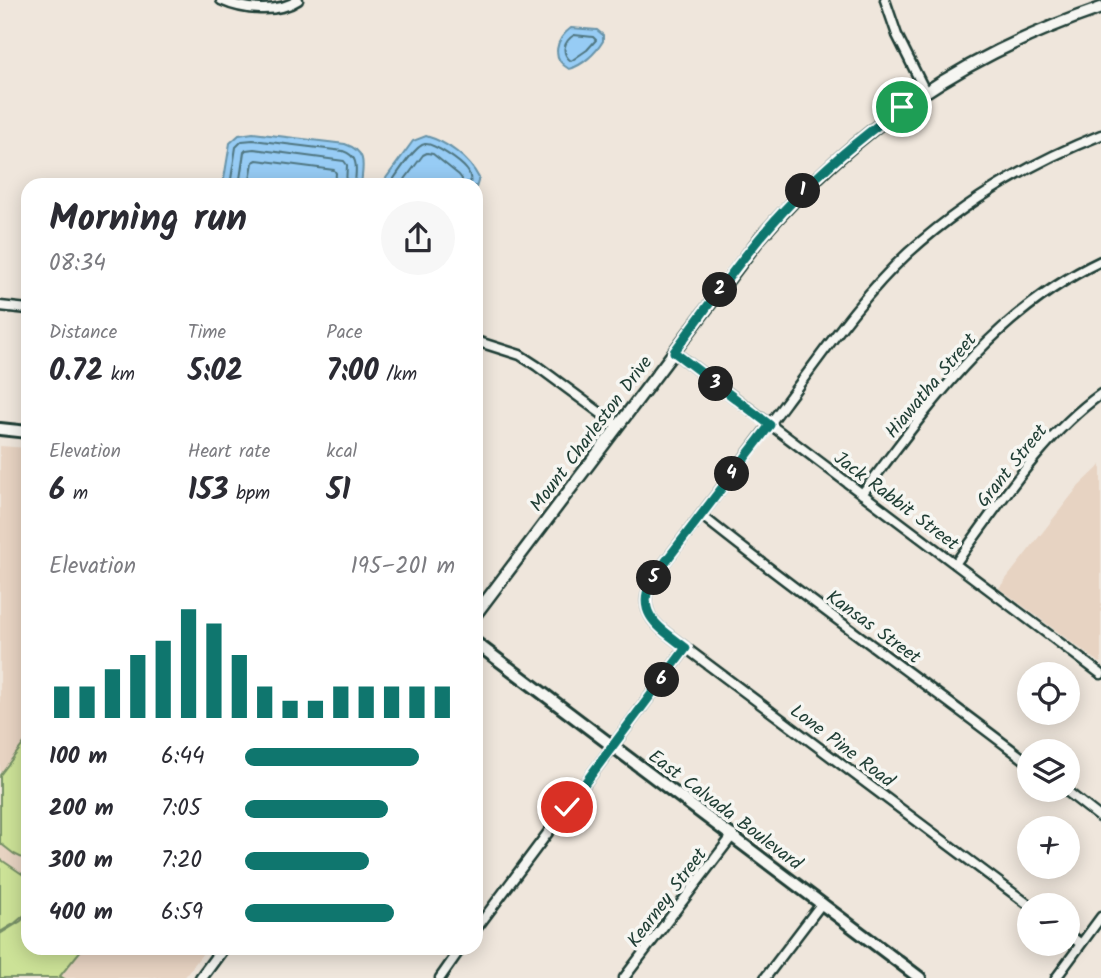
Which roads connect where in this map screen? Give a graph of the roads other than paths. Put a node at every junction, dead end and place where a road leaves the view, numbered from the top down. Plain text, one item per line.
1 (221, 0) edge
2 (298, 0) edge
3 (885, 0) edge
4 (1101, 8) edge
5 (925, 91) junction
6 (1101, 135) edge
7 (1101, 261) edge
8 (0, 306) edge
9 (21, 308) edge
10 (483, 343) edge
11 (674, 352) junction
12 (1101, 394) edge
13 (770, 425) junction
14 (618, 426) junction
15 (0, 429) edge
16 (21, 431) edge
17 (862, 494) junction
18 (701, 515) junction
19 (954, 564) junction
20 (483, 605) edge
21 (483, 648) edge
22 (686, 648) junction
23 (1101, 674) edge
24 (612, 746) junction
25 (1017, 754) edge
26 (1080, 802) edge
27 (1101, 818) edge
28 (733, 835) junction
29 (1017, 896) edge
30 (822, 903) junction
31 (1101, 917) edge
32 (483, 920) edge
33 (1081, 944) joint
34 (218, 955) edge
35 (456, 955) edge
36 (916, 977) edge
37 (201, 978) edge
38 (440, 978) edge
39 (624, 978) edge
40 (765, 978) edge
41 (1056, 978) edge

1 - 2 street
3 - 5 street
4 - 5 street, Mount Charleston Drive
5 - 11 street, Mount Charleston Drive
6 - 13 street
7 - 17 street, Hiawatha Street
8 - 9 street
10 - 14 street
11 - 13 street, Jack Rabbit Street
11 - 14 street, Mount Charleston Drive
12 - 19 street, Grant Street
13 - 17 street, Jack Rabbit Street
13 - 18 street
14 - 20 street, Mount Charleston Drive
15 - 16 main road
17 - 19 street, Jack Rabbit Street
18 - 22 street, Lone Pine Road
18 - 25 street, Kansas Street
19 - 23 street, Jack Rabbit Street
21 - 24 main road, East Calvada Boulevard
22 - 24 street
22 - 29 street, Lone Pine Road
24 - 28 main road, East Calvada Boulevard
24 - 32 street
26 - 27 street
28 - 30 main road, East Calvada Boulevard
28 - 39 street, Kearney Street
30 - 36 main road, East Calvada Boulevard
30 - 40 street
31 - 33 street
33 - 41 street
34 - 37 street
35 - 38 street

